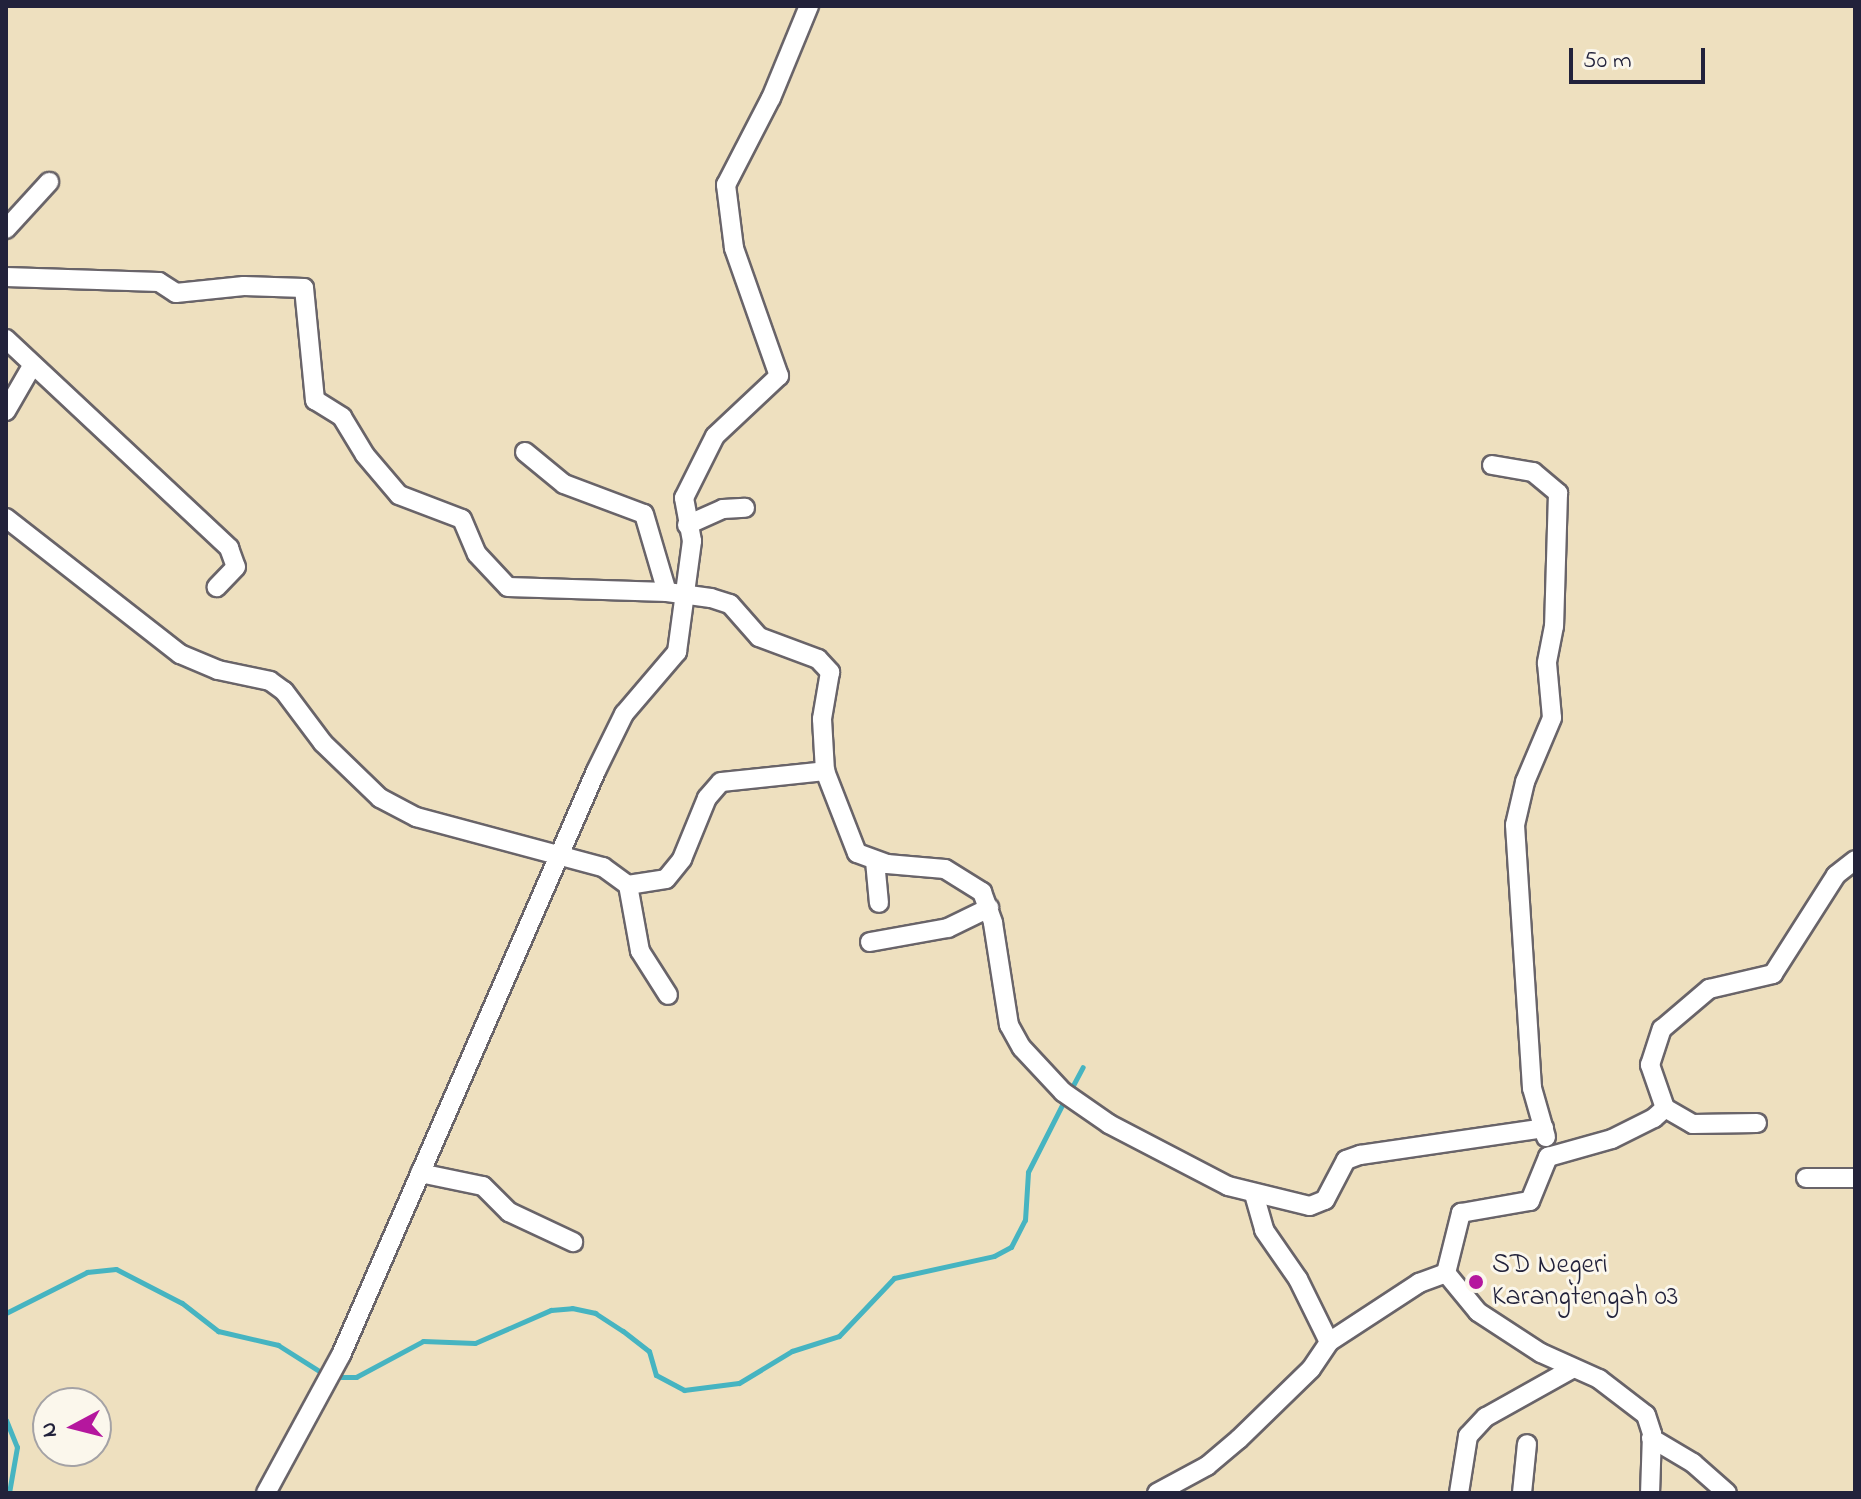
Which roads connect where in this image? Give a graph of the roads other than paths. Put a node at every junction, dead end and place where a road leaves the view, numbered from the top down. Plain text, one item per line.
1 (809, 6) edge
2 (49, 182) dead end
3 (6, 229) edge
4 (6, 277) edge
5 (6, 339) edge
6 (32, 366) junction
7 (6, 411) edge
8 (525, 452) dead end
9 (1492, 465) dead end
10 (745, 508) dead end
11 (6, 518) edge
12 (687, 525) junction
13 (217, 587) dead end
14 (667, 592) junction
15 (687, 594) junction
16 (825, 771) junction
17 (556, 856) junction
18 (1855, 860) edge
19 (875, 861) junction
20 (628, 885) junction
21 (879, 903) dead end
22 (989, 908) junction
23 (870, 942) dead end
24 (668, 995) dead end
25 (1665, 1108) junction
26 (1757, 1123) dead end
27 (1544, 1128) junction
28 (1548, 1157) junction
29 (420, 1173) junction
30 (1806, 1178) dead end
31 (1855, 1178) edge
32 (1254, 1194) junction
33 (573, 1242) dead end
34 (1446, 1273) junction
35 (1329, 1342) junction
36 (1572, 1369) junction
37 (1651, 1438) junction
38 (1527, 1444) dead end
39 (266, 1493) edge
40 (1157, 1493) edge
41 (1459, 1493) edge
42 (1522, 1493) edge
43 (1650, 1493) edge
44 (1727, 1493) edge

1 - 12 street
2 - 3 street
4 - 14 street
5 - 6 street
6 - 7 street
6 - 13 street
8 - 14 street
9 - 27 street
10 - 12 street
11 - 17 street
12 - 15 street
14 - 15 street
15 - 16 street
15 - 17 street
16 - 19 street
16 - 20 street
17 - 20 street
17 - 29 street
18 - 25 street
19 - 21 street
19 - 22 street
20 - 24 street
22 - 23 street
22 - 32 street
25 - 26 street
25 - 28 street
27 - 28 street
27 - 32 street
28 - 34 street
29 - 33 street
29 - 39 street
30 - 31 street
32 - 35 street
34 - 35 street
34 - 36 street
35 - 40 street
36 - 37 street
36 - 41 street
37 - 43 street
37 - 44 street
38 - 42 street

